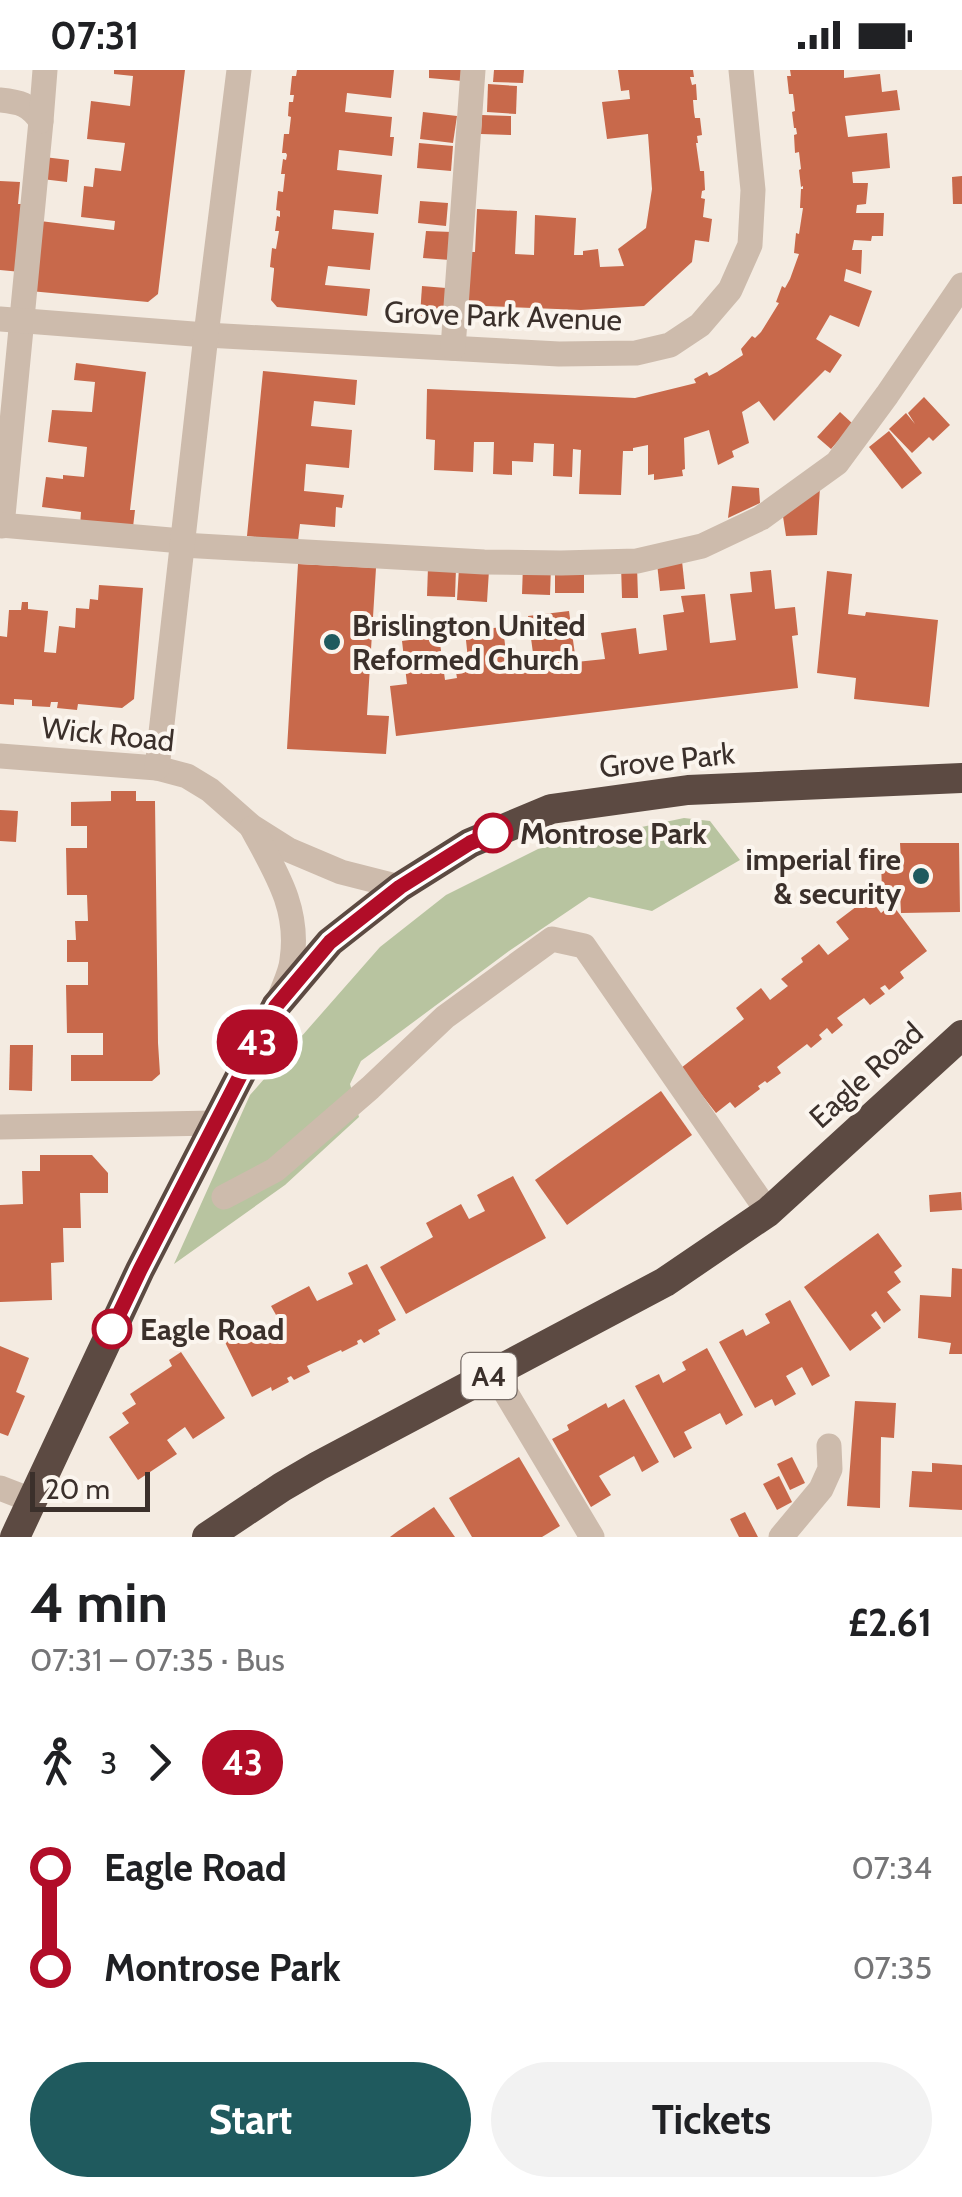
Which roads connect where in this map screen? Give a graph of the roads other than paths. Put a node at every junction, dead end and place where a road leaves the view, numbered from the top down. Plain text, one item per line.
1 (45, 70) edge
2 (239, 70) edge
3 (474, 70) edge
4 (741, 70) edge
5 (0, 100) edge
6 (41, 121) junction
7 (962, 285) edge
8 (11, 320) edge
9 (206, 335) junction
10 (453, 348) junction
11 (1, 525) edge
12 (182, 543) junction
13 (0, 756) edge
14 (157, 768) junction
15 (962, 778) edge
16 (251, 826) junction
17 (400, 887) junction
18 (276, 1006) junction
19 (961, 1035) edge
20 (215, 1122) junction
21 (0, 1127) edge
22 (224, 1197) dead end
23 (768, 1212) junction
24 (494, 1373) junction
25 (829, 1446) dead end
26 (0, 1488) edge
27 (31, 1500) junction
28 (15, 1537) edge
29 (36, 1537) edge
30 (208, 1537) edge
31 (592, 1537) edge
32 (781, 1537) edge

1 - 6 street
2 - 9 street
3 - 10 street
4 - 10 street, Grove Park Avenue
5 - 6 street
6 - 8 street
7 - 12 street
8 - 9 street, Grove Park Avenue
8 - 11 street
9 - 10 street, Grove Park Avenue
9 - 12 street
11 - 12 street
12 - 14 street
13 - 14 street, Wick Road
14 - 16 street, Wick Road
15 - 17 highway, Grove Park
16 - 17 street, Wick Road
16 - 18 street, Wick Road
17 - 18 highway, Grove Park
18 - 20 highway, Grove Park
19 - 23 highway, Eagle Road / A4
20 - 21 street
20 - 27 highway, Grove Park
22 - 23 street
23 - 24 highway, Eagle Road / A4
24 - 30 highway, Eagle Road / A4
24 - 31 street
25 - 32 street
26 - 27 street
27 - 28 highway, Grove Park
27 - 29 highway

